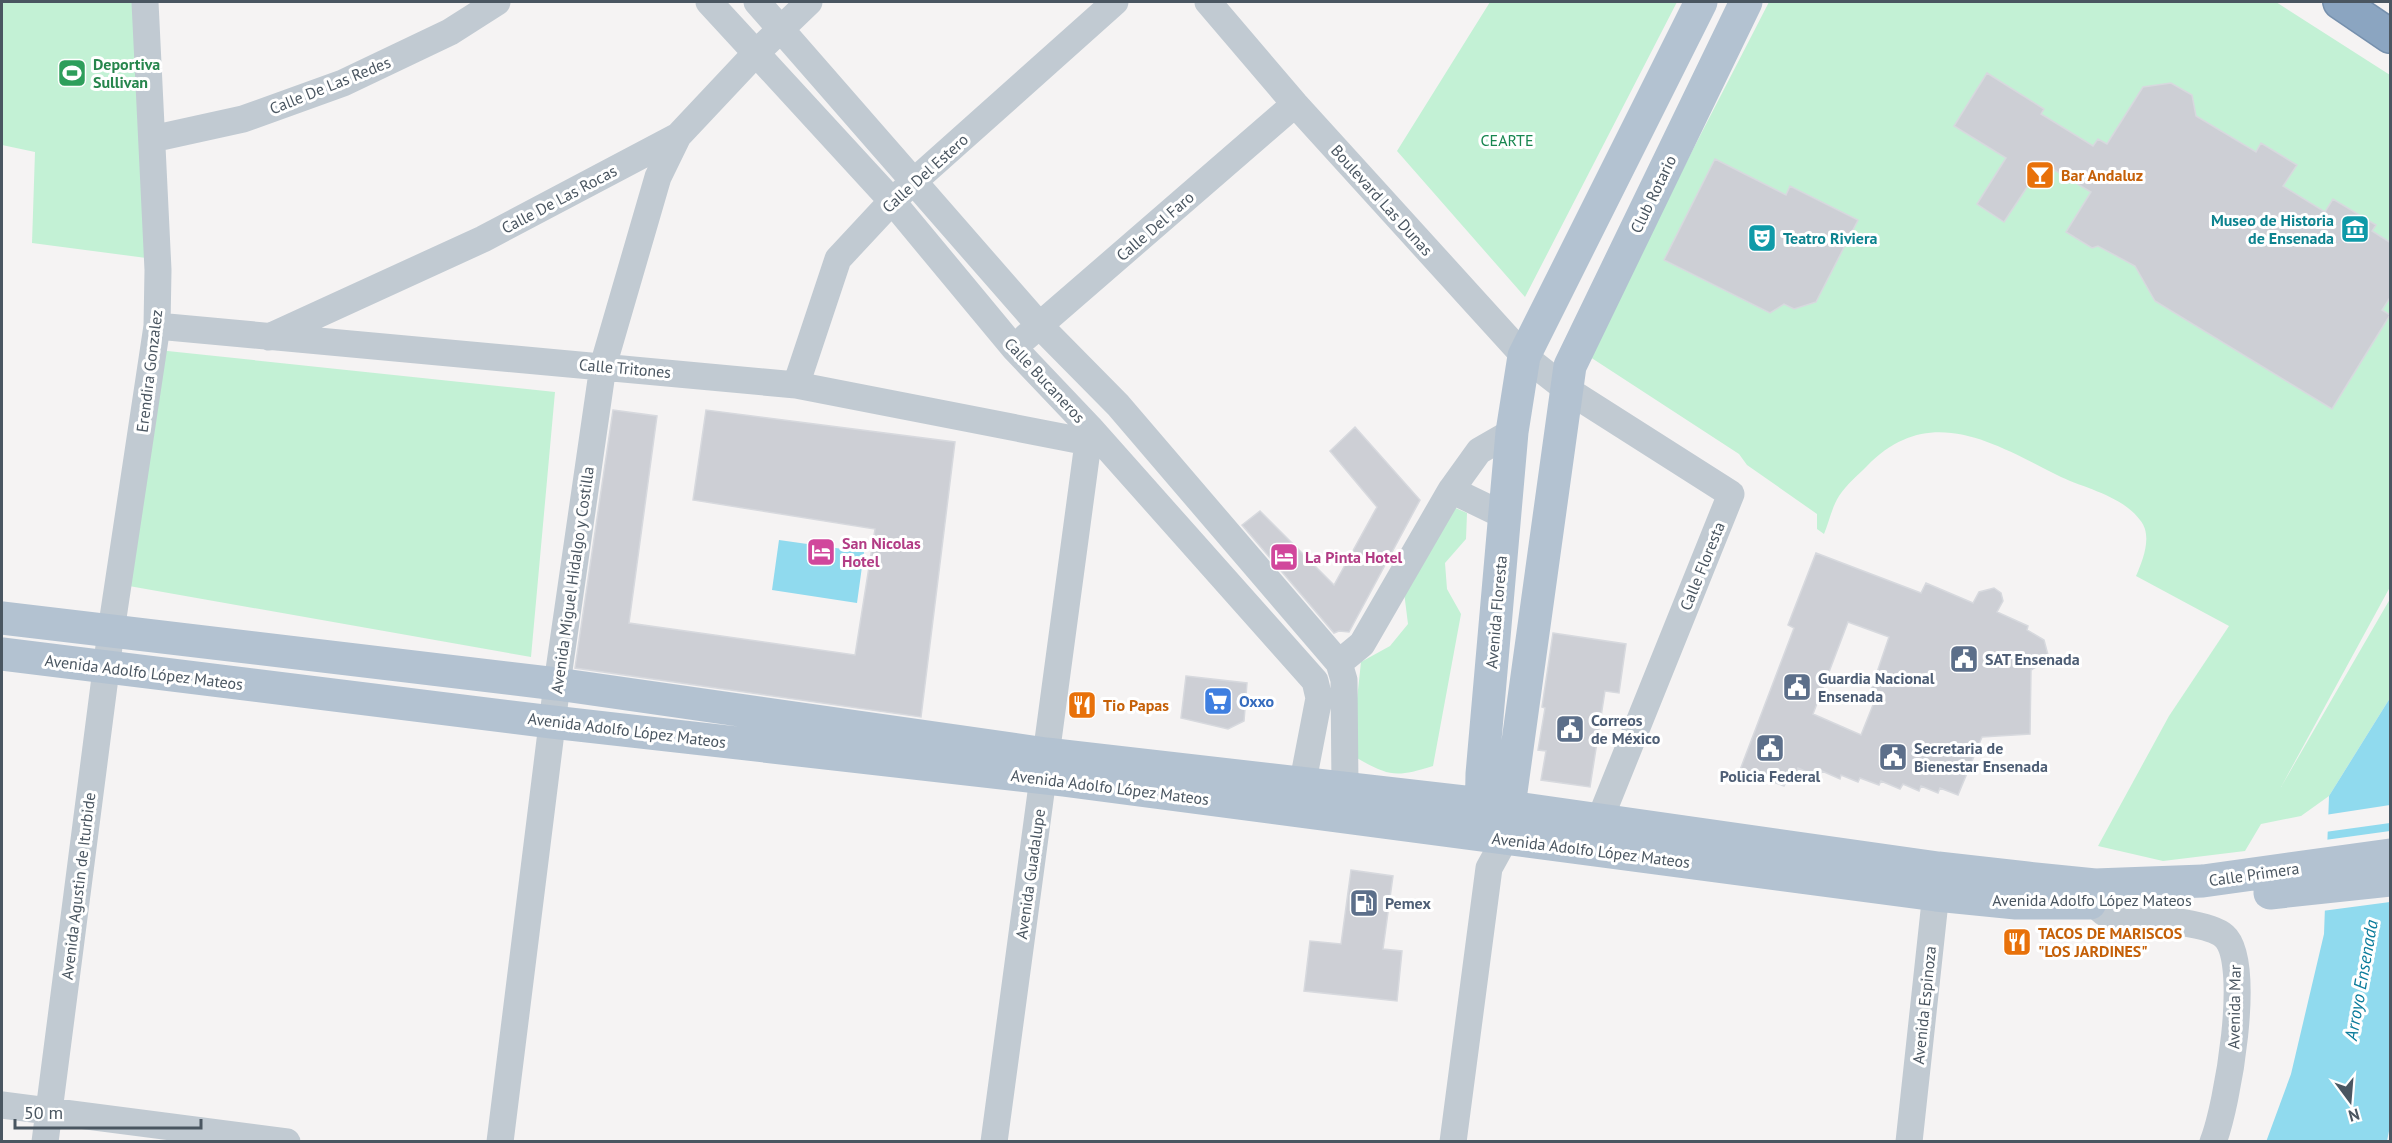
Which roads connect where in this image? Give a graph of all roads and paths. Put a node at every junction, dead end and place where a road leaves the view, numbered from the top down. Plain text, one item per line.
1 (145, 2) edge
2 (497, 2) edge
3 (709, 2) edge
4 (757, 2) edge
5 (809, 2) edge
6 (1115, 2) edge
7 (1208, 2) edge
8 (1701, 2) edge
9 (1746, 2) edge
10 (2340, 2) edge
11 (781, 28) junction
12 (2391, 36) edge
13 (756, 53) junction
14 (1295, 105) junction
15 (678, 136) junction
16 (152, 140) junction
17 (913, 184) junction
18 (892, 201) junction
19 (157, 326) junction
20 (1040, 326) junction
21 (268, 338) junction
22 (1014, 348) junction
23 (1524, 356) junction
24 (603, 366) junction
25 (796, 385) junction
26 (1566, 389) junction
27 (1118, 405) junction
28 (1512, 432) junction
29 (1089, 435) junction
30 (1450, 490) junction
31 (1505, 516) junction
32 (2, 618) edge
33 (111, 632) junction
34 (2, 654) edge
35 (1339, 663) junction
36 (106, 667) junction
37 (557, 684) junction
38 (552, 722) junction
39 (1045, 766) junction
40 (1303, 781) junction
41 (1345, 786) junction
42 (1600, 819) junction
43 (1494, 821) junction
44 (2391, 855) edge
45 (2391, 880) edge
46 (1937, 881) junction
47 (2239, 890) junction
48 (2094, 894) junction
49 (2, 1105) edge
50 (49, 1111) junction
51 (45, 1142) edge
52 (287, 1142) edge
53 (500, 1142) edge
54 (994, 1142) edge
55 (1453, 1142) edge
56 (1909, 1142) edge
57 (2213, 1142) edge

1 - 16 street, Erendira Gonzalez
2 - 16 street, Calle De Las Redes
3 - 13 street, Calle Bucaneros
4 - 11 street, Calle Bucaneros
5 - 11 street, Calle De Las Rocas
6 - 17 street, Calle Del Estero
7 - 14 street, Boulevard Las Dunas
8 - 23 main road
9 - 26 main road, Club Rotario
10 - 12 highway
11 - 13 street, Calle De Las Rocas
11 - 17 street, Calle Bucaneros
13 - 15 street, Calle De Las Rocas
13 - 18 street, Calle Bucaneros
14 - 20 street, Calle Del Faro
14 - 23 street, Boulevard Las Dunas
15 - 21 street, Calle De Las Rocas
15 - 24 street, Avenida Miguel Hidalgo y Costilla
16 - 19 street, Erendira Gonzalez
17 - 18 street, Calle Del Estero
17 - 20 street, Calle Bucaneros
18 - 22 street, Calle Bucaneros
18 - 25 street, Calle Del Estero
19 - 21 street, Calle Tritones
19 - 33 street, Erendira Gonzalez
20 - 22 street, Calle Del Faro
20 - 27 street, Calle Bucaneros
21 - 24 street, Calle Tritones
22 - 29 street, Calle Bucaneros
23 - 26 street, Boulevard Las Dunas
23 - 28 main road, Avenida Floresta
24 - 25 street, Calle Tritones
24 - 37 street, Avenida Miguel Hidalgo y Costilla
25 - 29 street, Calle Tritones
26 - 42 street, Calle Floresta
26 - 43 main road, Avenida Floresta
27 - 29 street
27 - 35 street, Calle Bucaneros
28 - 30 street
28 - 31 main road, Avenida Floresta
29 - 39 street, Avenida Guadalupe
29 - 40 street, Calle Bucaneros
30 - 31 street
30 - 35 street
31 - 43 main road, Avenida Floresta
32 - 33 main road, Avenida Adolfo López Mateos
33 - 36 street, Avenida Agustin de Iturbide
33 - 37 main road, Avenida Adolfo López Mateos
34 - 36 main road, Avenida Adolfo López Mateos
35 - 41 street
36 - 38 main road, Avenida Adolfo López Mateos
36 - 50 street, Avenida Agustin de Iturbide
37 - 38 street, Avenida Miguel Hidalgo y Costilla
37 - 39 main road, Avenida Adolfo López Mateos
38 - 39 main road, Avenida Adolfo López Mateos
38 - 53 street, Avenida Miguel Hidalgo y Costilla
39 - 40 main road, Avenida Adolfo López Mateos
39 - 43 main road, Avenida Adolfo López Mateos
39 - 54 street, Avenida Guadalupe
40 - 41 main road, Avenida Adolfo López Mateos
41 - 43 main road, Avenida Adolfo López Mateos
42 - 43 main road, Avenida Adolfo López Mateos
42 - 46 main road, Avenida Adolfo López Mateos
43 - 46 main road, Avenida Adolfo López Mateos
43 - 55 street, Avenida Floresta
44 - 47 main road, Calle Primera
45 - 47 main road, Calle Primera
46 - 48 main road, Calle Primera
46 - 56 street, Avenida Espinoza
47 - 48 main road, Calle Primera
48 - 57 street, Avenida Mar
49 - 50 street
50 - 51 street, Avenida Agustin de Iturbide
50 - 52 street

